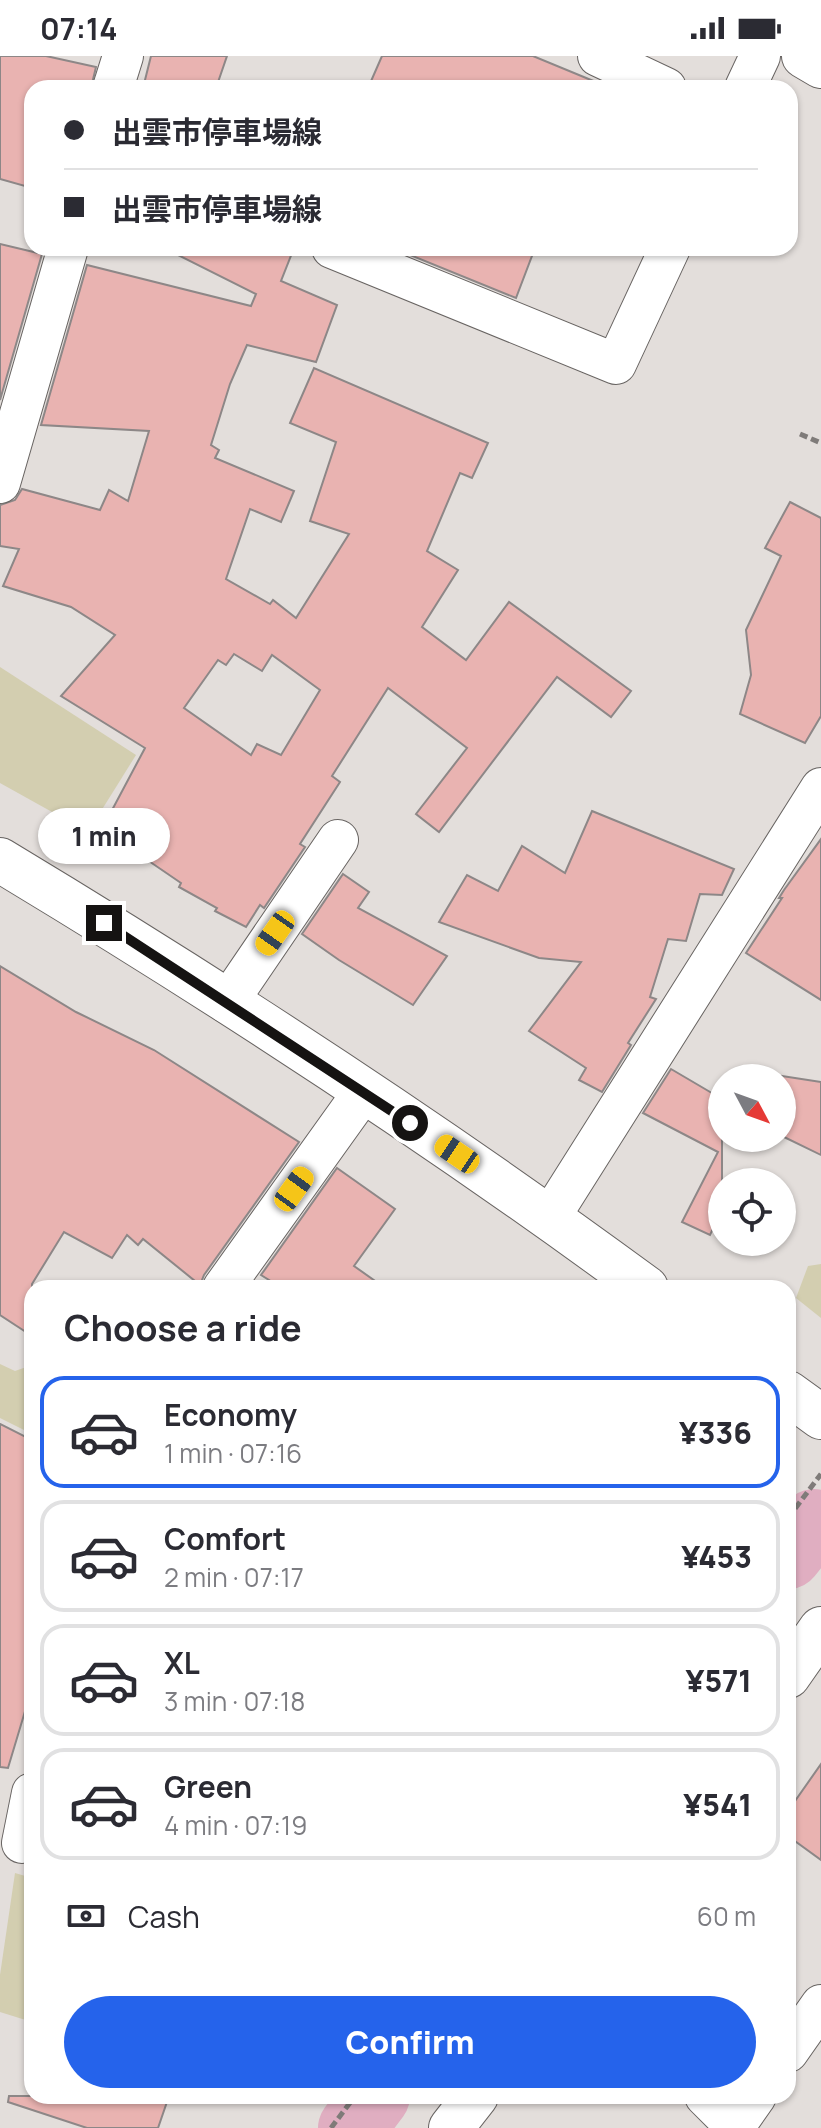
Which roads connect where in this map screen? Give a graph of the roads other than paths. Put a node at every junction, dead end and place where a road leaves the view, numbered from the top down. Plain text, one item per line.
1 (123, 56) edge
2 (598, 56) edge
3 (760, 56) edge
4 (804, 56) edge
5 (821, 66) edge
6 (116, 80) edge
7 (649, 80) edge
8 (749, 80) edge
9 (66, 256) edge
10 (352, 256) edge
11 (666, 256) edge
12 (0, 483) edge
13 (821, 788) edge
14 (338, 840) dead end
15 (0, 860) edge
16 (227, 1003) junction
17 (364, 1091) junction
18 (550, 1217) junction
19 (229, 1280) edge
20 (635, 1280) edge
21 (796, 1399) edge
22 (821, 1417) edge
23 (821, 1629) edge
24 (796, 1665) edge
25 (24, 1822) edge
26 (18, 1843) edge
27 (821, 2005) edge
28 (796, 2041) edge
29 (470, 2104) edge
30 (719, 2104) edge
31 (743, 2117) edge
32 (451, 2128) edge

1 - 6 street
2 - 7 street
3 - 8 street
4 - 5 main road
9 - 12 street
10 - 11 street
13 - 18 street
14 - 16 street
15 - 16 main road
16 - 17 main road
17 - 18 main road
17 - 19 street
18 - 20 main road
21 - 22 main road
23 - 24 main road
25 - 26 street
27 - 28 street
29 - 32 main road
30 - 31 street

